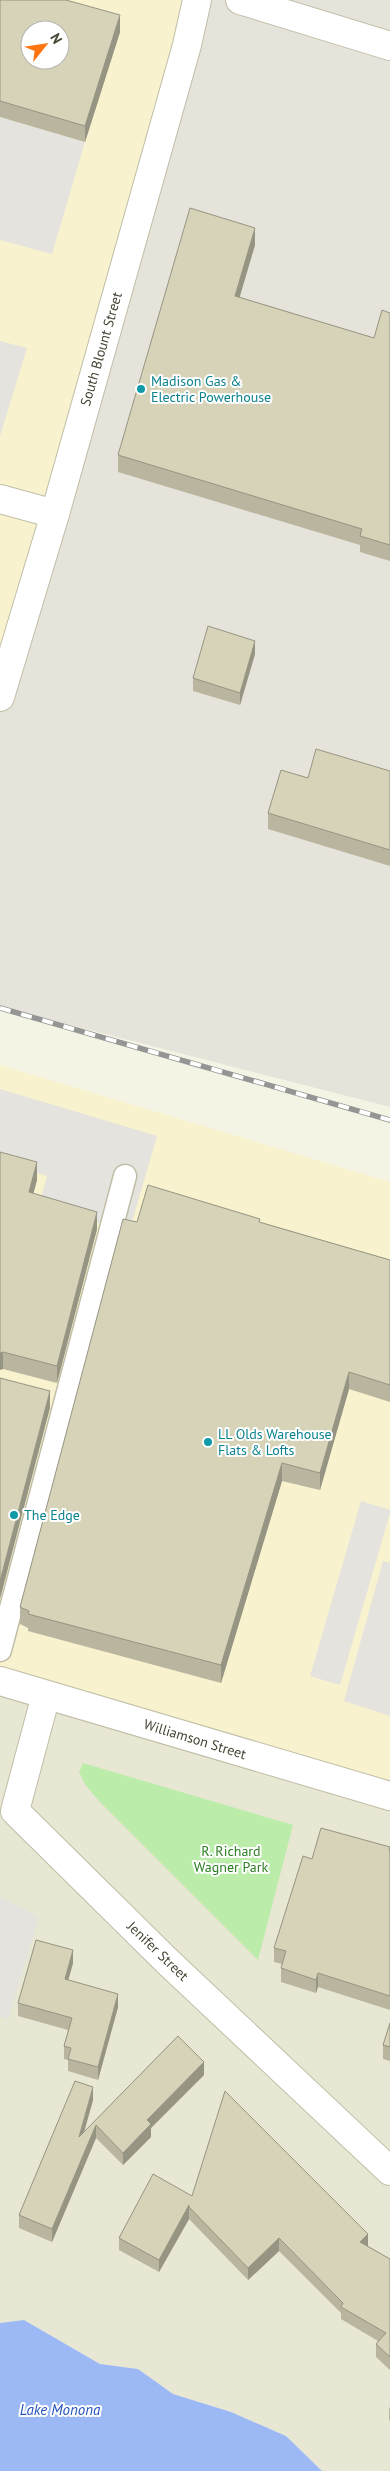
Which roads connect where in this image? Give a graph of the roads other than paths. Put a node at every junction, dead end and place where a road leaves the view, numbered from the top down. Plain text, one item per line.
1 (197, 0) edge
2 (240, 0) edge
3 (390, 46) edge
4 (0, 499) edge
5 (55, 514) junction
6 (0, 696) edge
7 (125, 1176) dead end
8 (0, 1650) edge
9 (0, 1681) edge
10 (46, 1695) junction
11 (390, 1796) edge
12 (390, 2171) edge

1 - 5 street, South Blount Street
2 - 3 street
4 - 5 street
5 - 6 street, South Blount Street
7 - 8 lane
9 - 10 street, Williamson Street
10 - 11 street, Williamson Street
10 - 12 street, Jenifer Street

